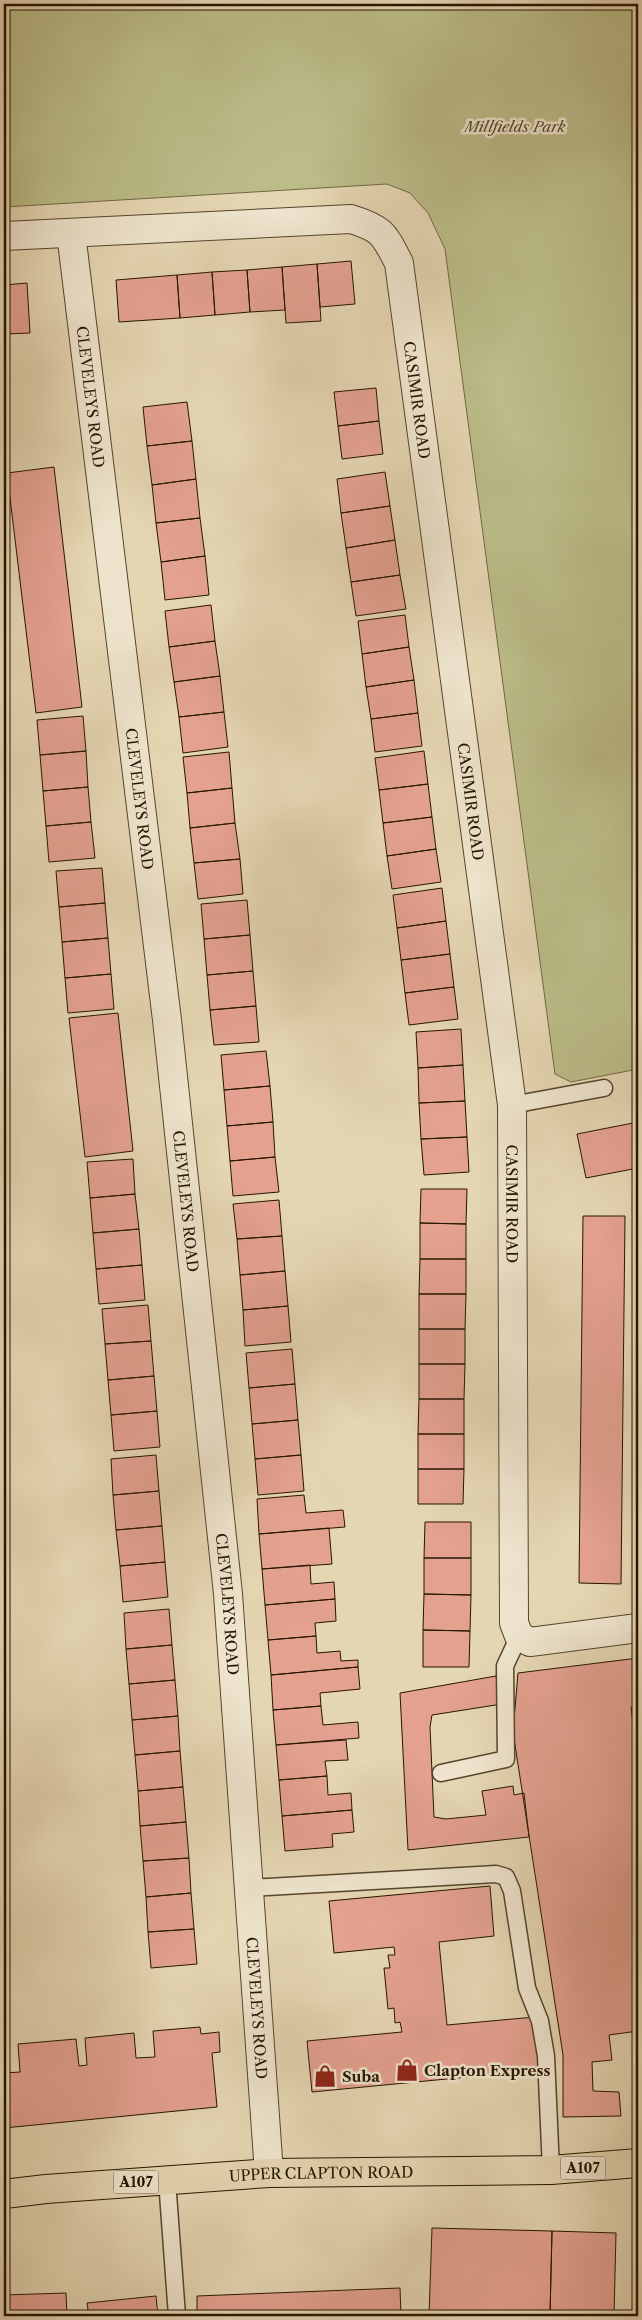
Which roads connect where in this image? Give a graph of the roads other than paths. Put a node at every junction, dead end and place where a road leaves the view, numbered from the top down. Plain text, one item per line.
1 (71, 233) junction
2 (4, 236) edge
3 (604, 1088) dead end
4 (512, 1105) junction
5 (638, 1628) edge
6 (519, 1636) junction
7 (441, 1773) dead end
8 (250, 1888) junction
9 (638, 2163) edge
10 (551, 2170) junction
11 (269, 2173) junction
12 (167, 2180) junction
13 (4, 2194) edge
14 (177, 2316) edge

1 - 2 street, CASIMIR ROAD
1 - 4 street, CASIMIR ROAD
1 - 8 street, CLEVELEYS ROAD
3 - 4 lane
4 - 6 street, CASIMIR ROAD
5 - 6 street
6 - 7 lane
8 - 10 lane
8 - 11 street, CLEVELEYS ROAD
9 - 10 highway, UPPER CLAPTON ROAD / A107
10 - 11 highway, UPPER CLAPTON ROAD / A107
11 - 12 highway, UPPER CLAPTON ROAD / A107
12 - 13 highway, UPPER CLAPTON ROAD / A107
12 - 14 lane

